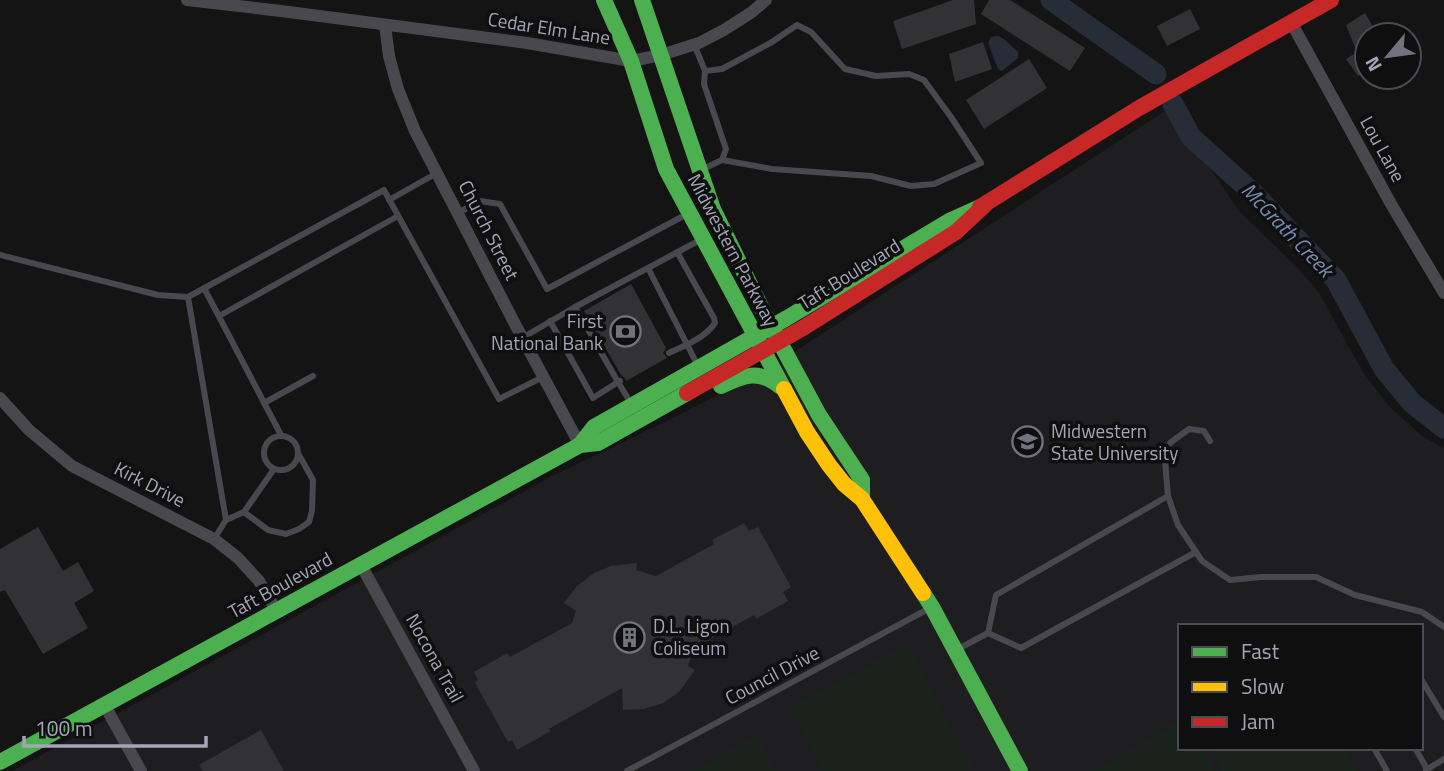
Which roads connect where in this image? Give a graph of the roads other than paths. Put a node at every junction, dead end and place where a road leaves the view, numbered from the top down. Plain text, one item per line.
1 (187, 0) edge
2 (604, 0) edge
3 (642, 0) edge
4 (766, 0) edge
5 (1331, 0) edge
6 (1291, 22) junction
7 (385, 24) junction
8 (694, 44) junction
9 (660, 55) junction
10 (631, 61) junction
11 (705, 71) junction
12 (722, 160) junction
13 (700, 170) junction
14 (437, 173) junction
15 (389, 200) junction
16 (691, 212) junction
17 (458, 213) junction
18 (398, 216) junction
19 (704, 238) junction
20 (677, 252) junction
21 (0, 255) edge
22 (648, 268) junction
23 (204, 288) junction
24 (1444, 293) edge
25 (188, 297) junction
26 (575, 307) junction
27 (219, 317) junction
28 (550, 321) junction
29 (776, 334) junction
30 (522, 338) junction
31 (759, 343) junction
32 (687, 345) junction
33 (669, 353) dead end
34 (699, 367) junction
35 (313, 376) dead end
36 (543, 377) junction
37 (619, 381) junction
38 (784, 390) junction
39 (0, 398) edge
40 (264, 403) junction
41 (632, 405) junction
42 (615, 433) junction
43 (281, 435) junction
44 (1210, 441) dead end
45 (580, 445) junction
46 (299, 455) junction
47 (274, 469) junction
48 (1168, 496) junction
49 (862, 499) junction
50 (244, 512) junction
51 (226, 520) junction
52 (214, 539) junction
53 (1196, 552) junction
54 (361, 565) junction
55 (932, 607) junction
56 (276, 610) junction
57 (1444, 626) edge
58 (988, 633) junction
59 (956, 650) junction
60 (1423, 682) edge
61 (105, 706) junction
62 (1444, 717) edge
63 (1375, 750) edge
64 (1416, 750) edge
65 (1444, 759) edge
66 (0, 762) edge
67 (1426, 770) edge
68 (141, 771) edge
69 (474, 771) edge
70 (627, 771) edge
71 (1020, 771) edge
72 (1387, 771) edge

1 - 7 street, Cedar Elm Lane
2 - 10 street, Midwestern Parkway
3 - 9 street, Midwestern Parkway
4 - 8 street, Cedar Elm Lane
5 - 6 street, Taft Boulevard
6 - 24 street, Lou Lane
6 - 29 street, Taft Boulevard
7 - 10 street, Cedar Elm Lane
7 - 14 street, Church Street
8 - 9 street, Cedar Elm Lane
8 - 11 lane
9 - 10 street, Cedar Elm Lane
9 - 13 street, Midwestern Parkway
10 - 16 street, Midwestern Parkway
11 - 12 lane
11 - 12 lane
12 - 13 lane
13 - 29 street, Midwestern Parkway
14 - 15 lane
14 - 17 street, Church Street
15 - 18 lane
15 - 23 lane
16 - 17 lane
16 - 19 street, Midwestern Parkway
17 - 30 street, Church Street
18 - 27 lane
18 - 36 lane
19 - 20 lane
19 - 31 street, Midwestern Parkway
20 - 22 lane
20 - 32 lane
21 - 25 lane
22 - 26 lane
22 - 32 lane
23 - 25 lane
23 - 27 lane
25 - 51 lane
26 - 28 lane
26 - 37 lane
27 - 40 lane
28 - 30 lane
28 - 37 lane
29 - 31 street, Taft Boulevard
29 - 49 street, Midwestern Parkway
30 - 36 street, Church Street
31 - 34 street, Taft Boulevard
31 - 38 street, Midwestern Parkway
31 - 42 street, Taft Boulevard
32 - 33 lane
32 - 34 lane
34 - 41 street, Taft Boulevard
35 - 40 lane
36 - 45 street, Church Street
37 - 41 lane
38 - 42 street
38 - 49 street, Midwestern Parkway
39 - 52 street, Kirk Drive
40 - 43 lane
41 - 45 street, Taft Boulevard
42 - 45 street, Taft Boulevard
43 - 46 lane
43 - 47 lane
44 - 48 lane
45 - 54 street, Taft Boulevard
46 - 47 lane
46 - 50 lane
47 - 50 lane
48 - 53 lane
48 - 58 lane
49 - 55 street, Midwestern Parkway
50 - 51 lane
51 - 52 lane
52 - 56 street, Kirk Drive
53 - 57 lane
53 - 58 lane
54 - 56 street, Taft Boulevard
54 - 69 street, Nocona Trail
55 - 59 street, Midwestern Parkway
55 - 70 lane, Council Drive
56 - 61 street, Taft Boulevard
58 - 59 lane
59 - 71 street, Midwestern Parkway
60 - 62 lane
61 - 66 street, Taft Boulevard
61 - 68 street
63 - 72 lane
64 - 67 lane
65 - 67 lane

